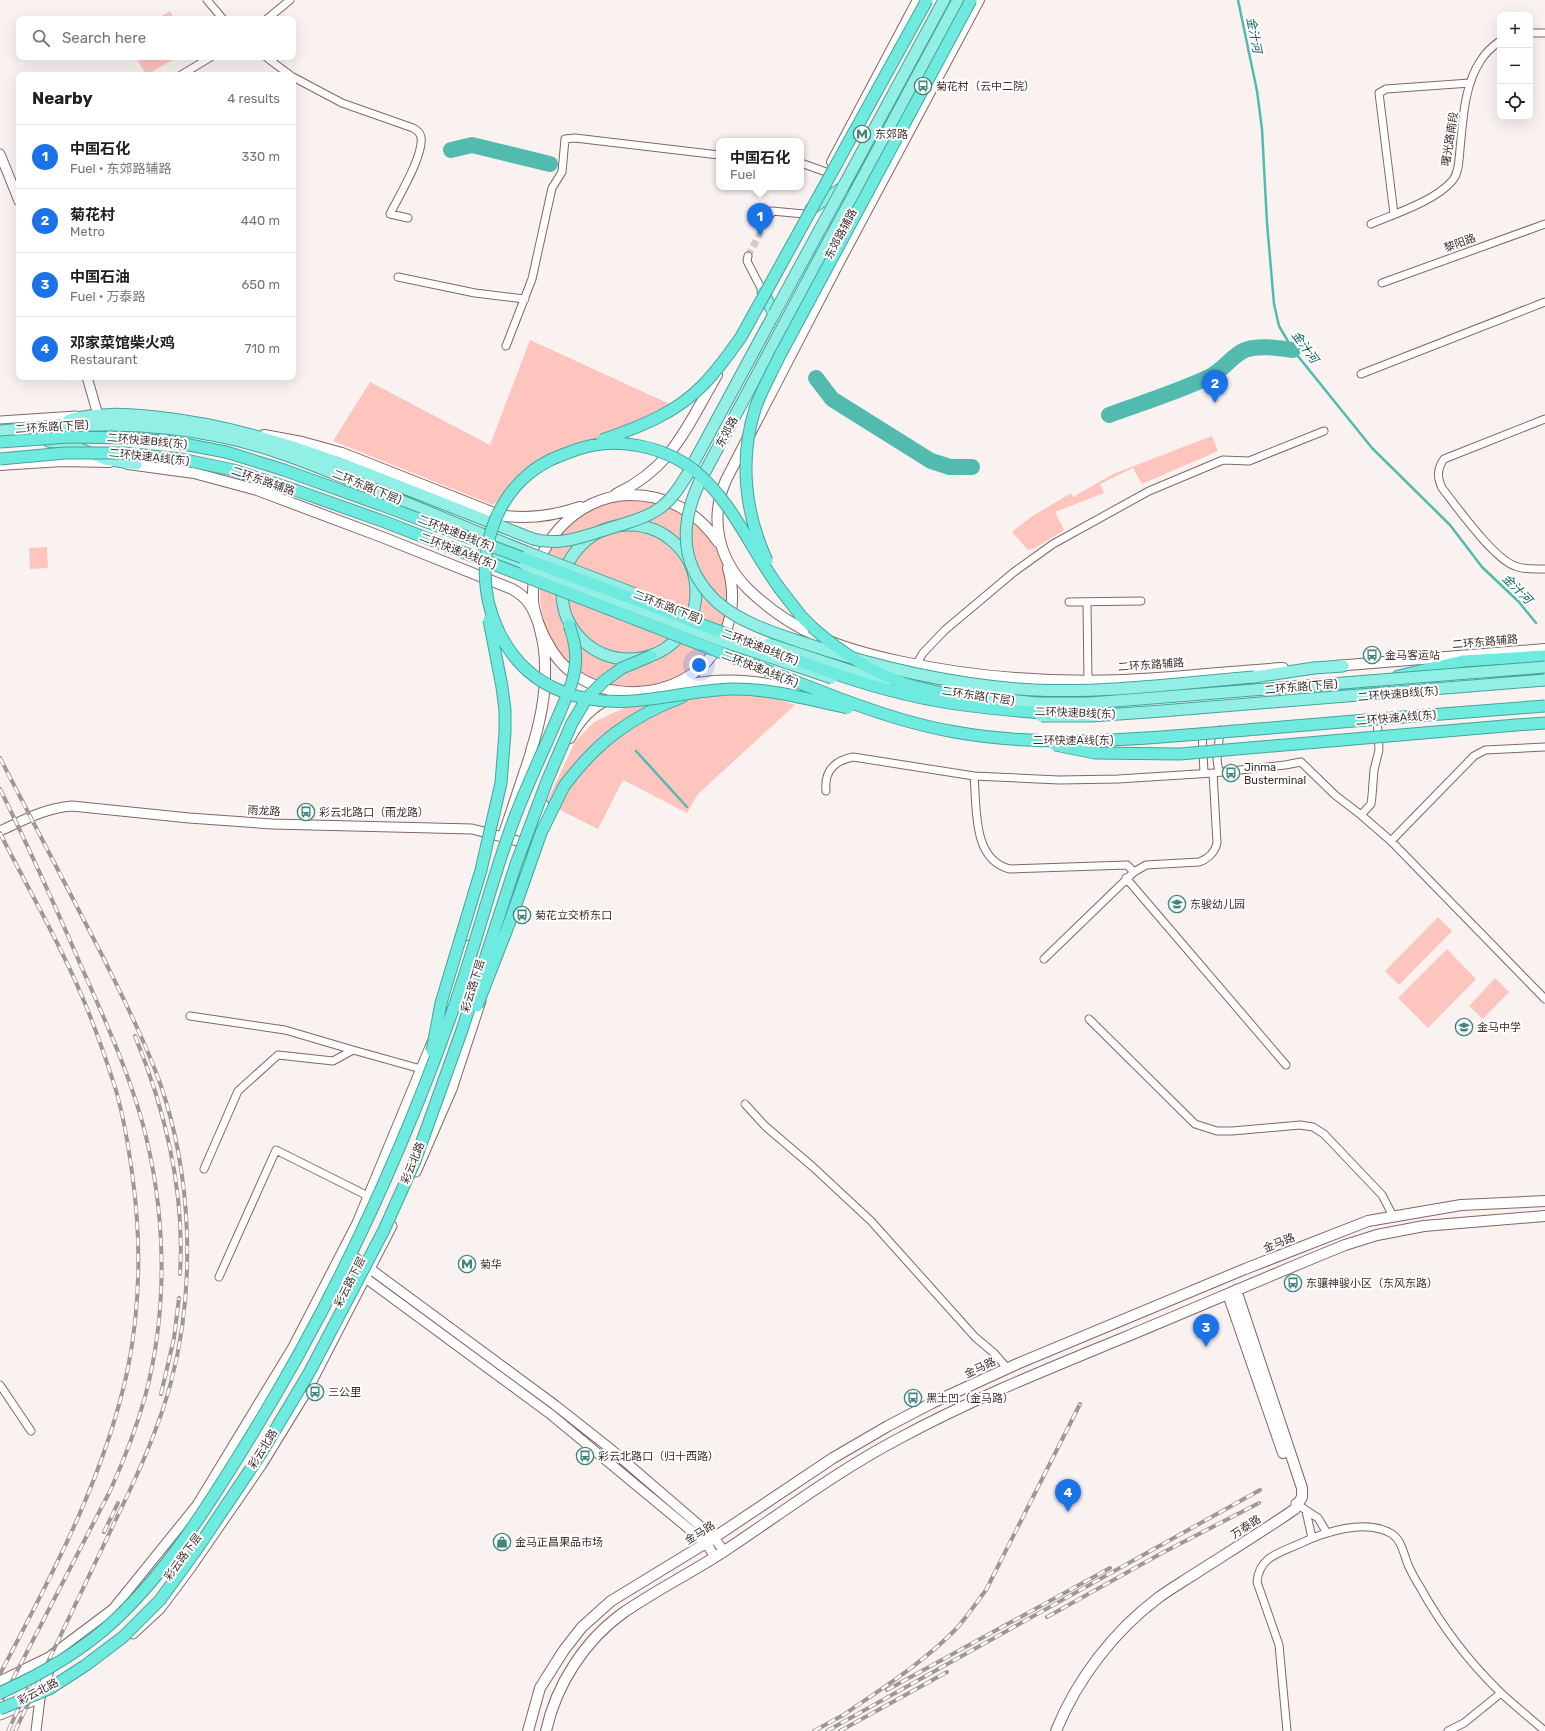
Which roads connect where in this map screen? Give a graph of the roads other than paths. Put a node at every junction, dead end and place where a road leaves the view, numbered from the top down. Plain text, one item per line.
1 (207, 0) edge
2 (290, 0) edge
3 (918, 0) edge
4 (927, 0) edge
5 (944, 0) edge
6 (958, 0) edge
7 (971, 0) edge
8 (979, 0) edge
9 (220, 16) edge
10 (271, 16) edge
11 (1533, 33) edge
12 (1545, 33) edge
13 (1497, 43) edge
14 (206, 60) edge
15 (270, 60) edge
16 (186, 72) edge
17 (286, 72) edge
18 (296, 78) edge
19 (1470, 83) junction
20 (0, 154) edge
21 (716, 155) edge
22 (804, 164) edge
23 (826, 172) junction
24 (843, 186) junction
25 (16, 194) edge
26 (804, 214) junction
27 (1394, 214) junction
28 (770, 215) dead end
29 (408, 218) dead end
30 (1371, 224) dead end
31 (1545, 224) edge
32 (748, 256) tunnel mouth
33 (398, 277) dead end
34 (1382, 283) dead end
35 (763, 292) junction
36 (525, 299) junction
37 (1545, 302) edge
38 (774, 314) junction
39 (506, 346) dead end
40 (1361, 374) dead end
41 (88, 380) edge
42 (98, 418) junction
43 (1545, 419) edge
44 (0, 420) edge
45 (221, 427) junction
46 (0, 431) edge
47 (1324, 431) dead end
48 (4, 443) edge
49 (585, 447) junction
50 (0, 459) edge
51 (136, 464) junction
52 (0, 465) edge
53 (600, 500) junction
54 (615, 526) junction
55 (724, 556) junction
56 (690, 562) junction
57 (1545, 569) edge
58 (485, 575) junction
59 (780, 589) junction
60 (1141, 601) dead end
61 (1068, 602) dead end
62 (1087, 603) junction
63 (538, 622) junction
64 (569, 625) junction
65 (1545, 649) edge
66 (651, 656) junction
67 (1545, 656) edge
68 (916, 665) junction
69 (1343, 666) junction
70 (1545, 667) edge
71 (936, 679) junction
72 (885, 680) junction
73 (1088, 680) junction
74 (1545, 680) edge
75 (951, 681) junction
76 (1545, 683) edge
77 (658, 690) junction
78 (692, 693) junction
79 (1007, 701) junction
80 (1545, 705) edge
81 (1235, 708) junction
82 (1029, 712) junction
83 (884, 715) junction
84 (1377, 717) junction
85 (1545, 723) edge
86 (1220, 730) junction
87 (1202, 732) junction
88 (1043, 741) junction
89 (1545, 747) edge
90 (532, 751) joint
91 (562, 753) joint
92 (1216, 772) junction
93 (1204, 773) junction
94 (974, 776) junction
95 (826, 791) dead end
96 (1361, 815) junction
97 (0, 831) edge
98 (503, 836) junction
99 (1391, 841) junction
100 (530, 845) junction
101 (1134, 872) junction
102 (1126, 878) junction
103 (1044, 959) dead end
104 (1545, 999) edge
105 (190, 1016) dead end
106 (1089, 1019) dead end
107 (353, 1050) junction
108 (1286, 1065) dead end
109 (421, 1069) junction
110 (745, 1104) dead end
111 (417, 1105) junction
112 (433, 1112) junction
113 (204, 1169) dead end
114 (368, 1196) junction
115 (1545, 1201) edge
116 (1393, 1216) junction
117 (1545, 1216) edge
118 (343, 1249) junction
119 (338, 1258) junction
120 (371, 1268) junction
121 (219, 1277) dead end
122 (366, 1278) junction
123 (1232, 1292) junction
124 (1006, 1368) junction
125 (0, 1385) edge
126 (31, 1431) dead end
127 (1299, 1506) junction
128 (1327, 1533) junction
129 (1312, 1538) junction
130 (710, 1541) junction
131 (720, 1554) junction
132 (54, 1653) junction
133 (0, 1681) edge
134 (0, 1693) edge
135 (1501, 1693) junction
136 (40, 1698) junction
137 (0, 1709) edge
138 (0, 1715) edge
139 (36, 1731) edge
140 (528, 1731) edge
141 (546, 1731) edge
142 (1049, 1731) edge
143 (1056, 1731) edge
144 (1287, 1731) edge
145 (1448, 1731) edge
146 (1545, 1731) edge

1 - 9 street
2 - 10 street
3 - 23 main road
4 - 49 highway, bridge
5 - 24 main road, 东郊路
6 - 56 main road, 东郊路, bridge
7 - 59 highway, bridge
8 - 55 main road, 东郊路辅路
11 - 12 street
13 - 19 street, 曙光路南段
14 - 16 street
15 - 17 street
18 - 29 street
19 - 27 street, 曙光路南段
19 - 27 street
20 - 25 street
21 - 36 street
22 - 23 street
23 - 26 main road
24 - 26 main road
24 - 38 main road, 东郊路, bridge
26 - 28 street
26 - 35 main road
27 - 30 street, 曙光路南段
31 - 34 street, 黎阳路
32 - 35 street
33 - 36 street
35 - 38 main road
35 - 53 main road
36 - 39 street
37 - 40 street
38 - 54 main road, 东郊路, bridge
41 - 42 street
42 - 44 street
42 - 45 main road
42 - 46 main road, 二环东路(下层)
42 - 72 main road, 二环东路(下层), bridge
43 - 57 street
45 - 53 main road
45 - 54 main road, bridge
47 - 68 street
48 - 51 main road
48 - 74 main road, 二环东路(下层), bridge
48 - 82 highway, 二环快速B线(东), bridge
49 - 58 highway, bridge
49 - 59 highway, bridge
50 - 83 highway, 二环快速A线(东), bridge
51 - 52 main road, 二环东路辅路
51 - 63 main road, 二环东路辅路
53 - 55 main road
53 - 63 main road
54 - 56 main road, bridge
54 - 64 main road, bridge
55 - 68 main road, 二环东路辅路
55 - 77 main road
56 - 66 main road, bridge
56 - 71 main road, bridge
58 - 78 highway, bridge
58 - 111 highway, bridge
59 - 82 highway, bridge
60 - 62 street
61 - 62 street
62 - 73 street
63 - 77 main road
63 - 90 main road
64 - 66 main road, bridge
64 - 111 highway, bridge
65 - 69 main road, 二环东路辅路
66 - 112 highway, bridge
67 - 81 highway, bridge
68 - 73 main road, 二环东路辅路
69 - 73 main road, 二环东路辅路
69 - 75 main road, bridge
70 - 79 main road, 二环东路(下层), bridge
71 - 72 main road, bridge
71 - 75 main road, bridge
72 - 79 main road, 二环东路(下层), bridge
75 - 79 main road, bridge
76 - 81 highway, 二环快速B线(东), bridge
77 - 87 main road
77 - 91 main road
78 - 83 highway, bridge
78 - 112 highway, bridge
80 - 84 main road
80 - 88 highway, 二环快速A线(东), bridge
81 - 82 highway, 二环快速B线(东), bridge
83 - 88 highway, 二环快速A线(东), bridge
84 - 86 main road
84 - 96 street
85 - 88 highway, bridge
86 - 87 main road
86 - 92 street
87 - 93 street
89 - 99 street
90 - 98 street, 彩云路下层
91 - 100 street, 彩云路下层
92 - 93 street
92 - 96 street
92 - 101 street
93 - 94 street
94 - 95 street
94 - 101 street
96 - 99 street
97 - 98 street, 雨龙路
98 - 100 street, 雨龙路
98 - 109 street, 彩云路下层
99 - 104 street
100 - 120 street, 彩云路下层
101 - 102 street
102 - 103 street
102 - 108 street
105 - 107 street
106 - 116 street
107 - 109 street
107 - 113 street
109 - 114 street, 彩云路下层
110 - 124 street
111 - 134 highway, 彩云北路, bridge
112 - 137 highway, 彩云北路, bridge
114 - 118 street, 彩云路下层
114 - 121 street
115 - 116 main road, 金马路
116 - 124 main road, 金马路
117 - 123 main road
118 - 119 street, 彩云路下层
118 - 120 street
119 - 122 street
119 - 132 street, 彩云路下层
120 - 122 street, 彩云路下层
120 - 130 street
122 - 130 street
122 - 136 street, 彩云路下层
123 - 127 main road
123 - 131 main road
124 - 130 main road, 金马路
125 - 126 street
127 - 128 street
127 - 129 street
127 - 142 main road, 万泰路
127 - 143 main road, 万泰路
128 - 129 street
128 - 135 street
129 - 144 street
130 - 131 street
130 - 140 main road, 金马路
131 - 141 main road
132 - 133 street, 彩云路下层
132 - 136 street
135 - 145 street
135 - 146 street
136 - 138 street, 彩云路下层
136 - 139 street

